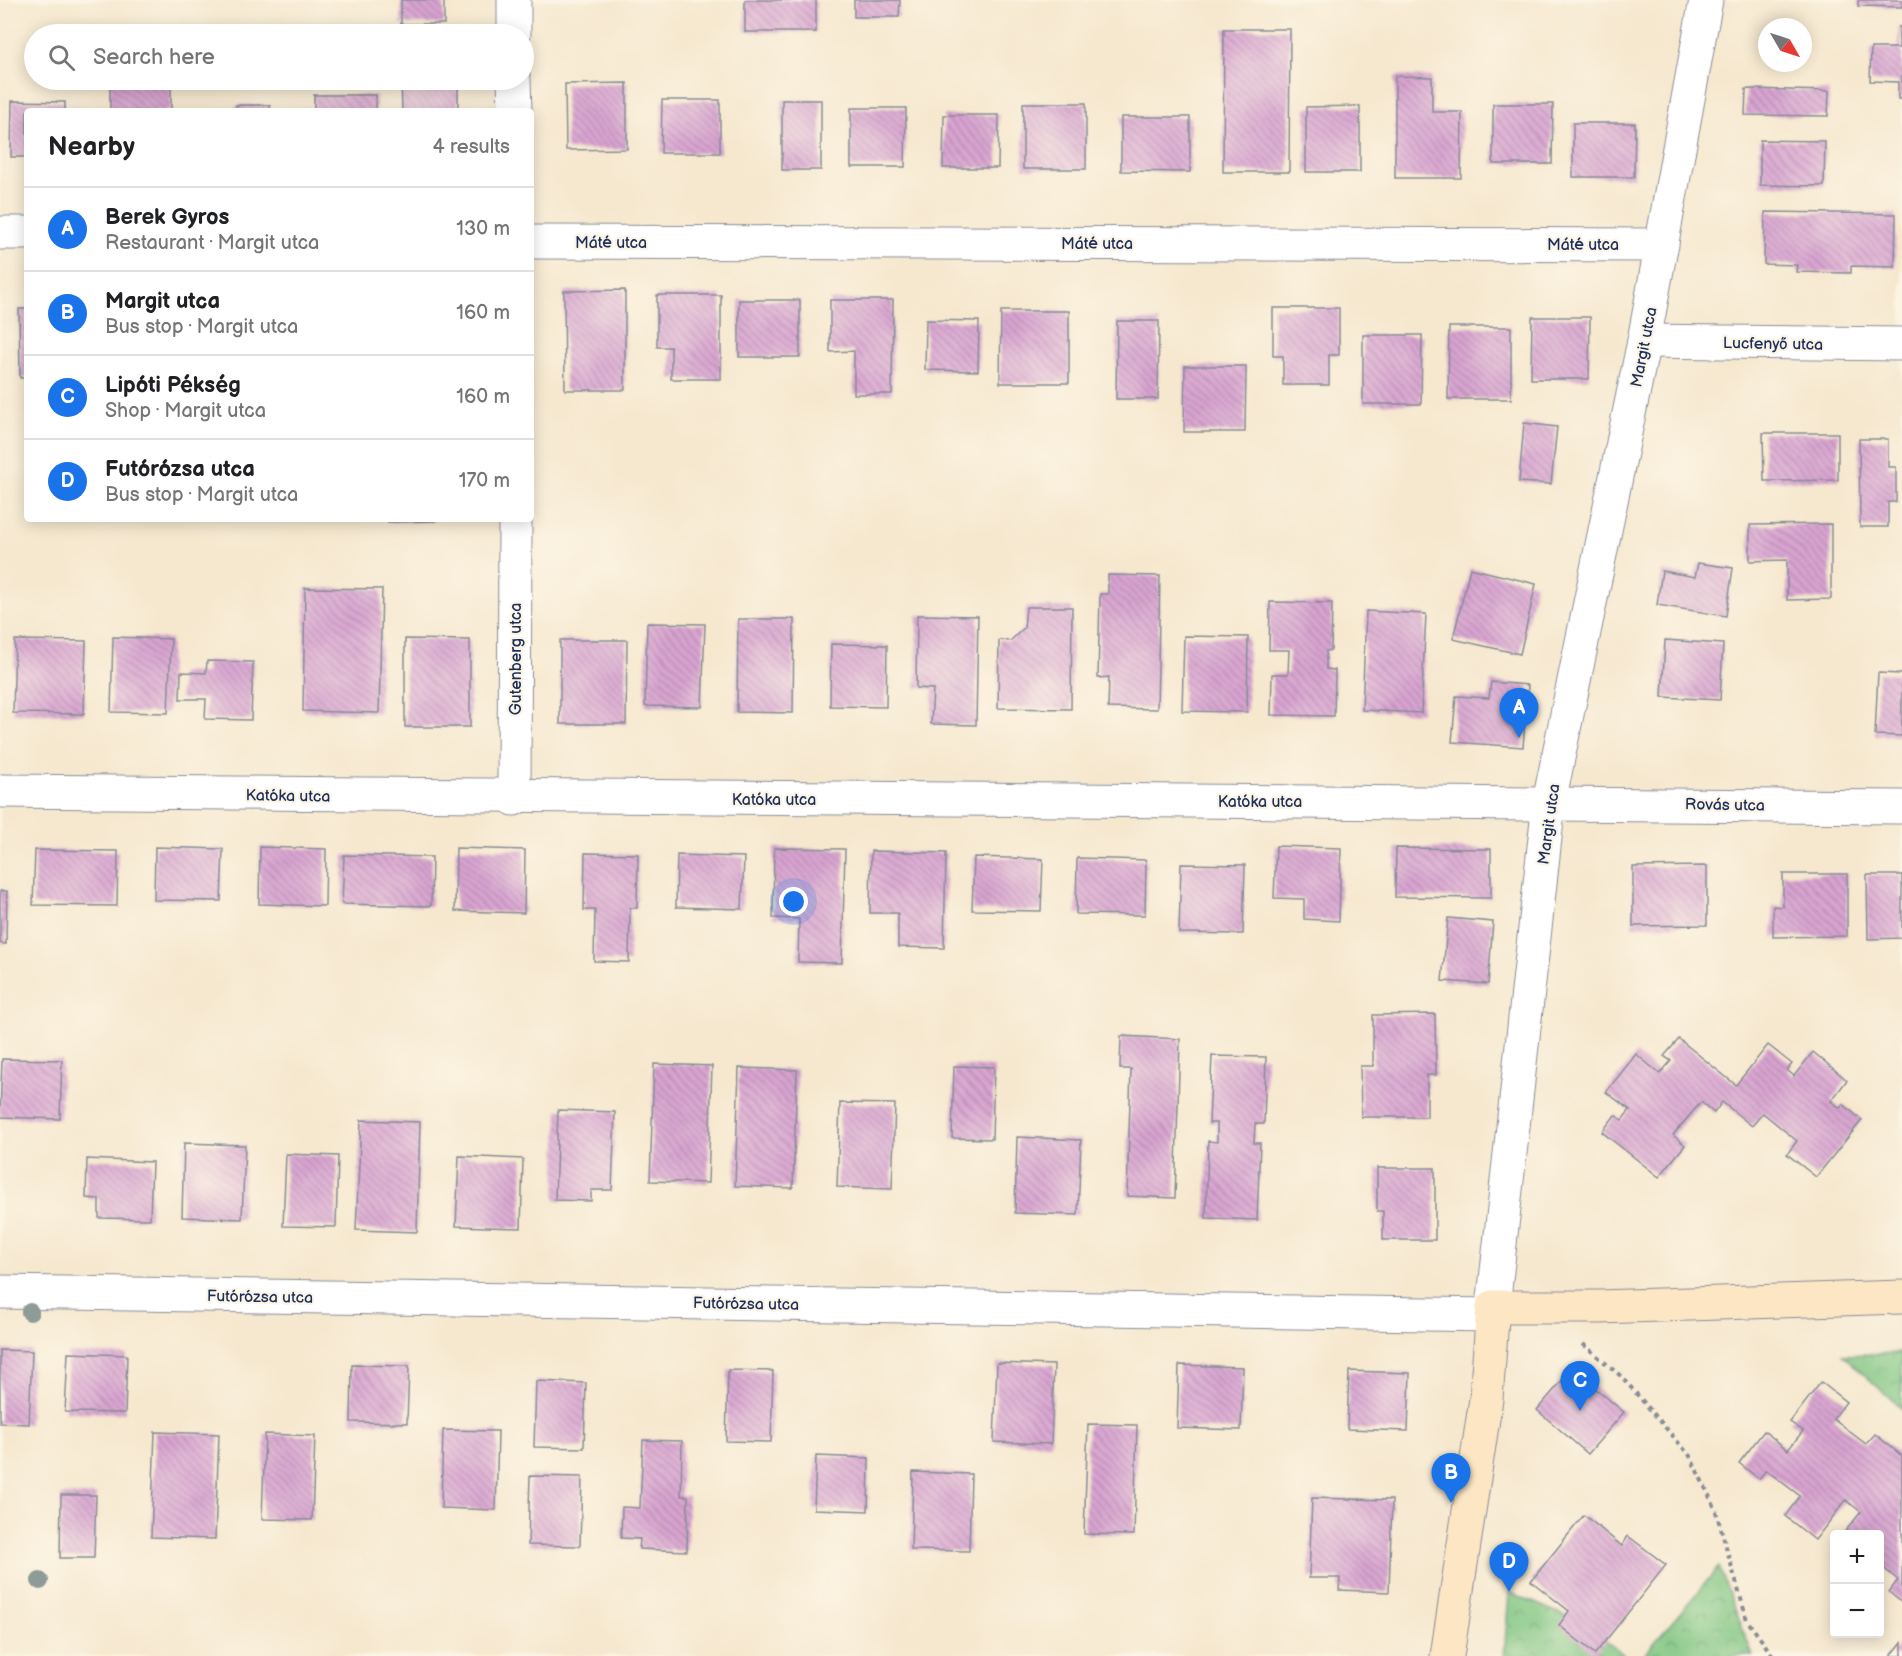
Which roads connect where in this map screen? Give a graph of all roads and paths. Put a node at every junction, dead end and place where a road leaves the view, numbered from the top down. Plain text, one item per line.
1 (514, 0) edge
2 (1706, 0) edge
3 (514, 24) edge
4 (514, 90) edge
5 (514, 108) edge
6 (0, 233) edge
7 (24, 233) edge
8 (534, 242) edge
9 (1662, 245) junction
10 (1644, 341) junction
11 (1902, 344) edge
12 (515, 522) edge
13 (0, 791) edge
14 (514, 799) junction
15 (1549, 802) junction
16 (1902, 807) edge
17 (0, 1292) edge
18 (1902, 1297) edge
19 (1542, 1308) junction
20 (1493, 1311) junction
21 (1447, 1656) edge
22 (1773, 1656) edge

1 - 3 street
2 - 9 street, Margit utca
4 - 5 street
6 - 7 street
8 - 9 street, Máté utca
9 - 10 street, Margit utca
10 - 11 street, Lucfenyő utca
10 - 15 street, Margit utca
12 - 14 street, Gutenberg utca
13 - 14 street, Katóka utca
14 - 15 street, Katóka utca
15 - 16 street, Rovás utca
15 - 20 street, Margit utca
17 - 20 street, Futórózsa utca
18 - 19 street, Futórózsa utca
19 - 20 street, Futórózsa utca
19 - 22 path
20 - 21 street, Margit utca

